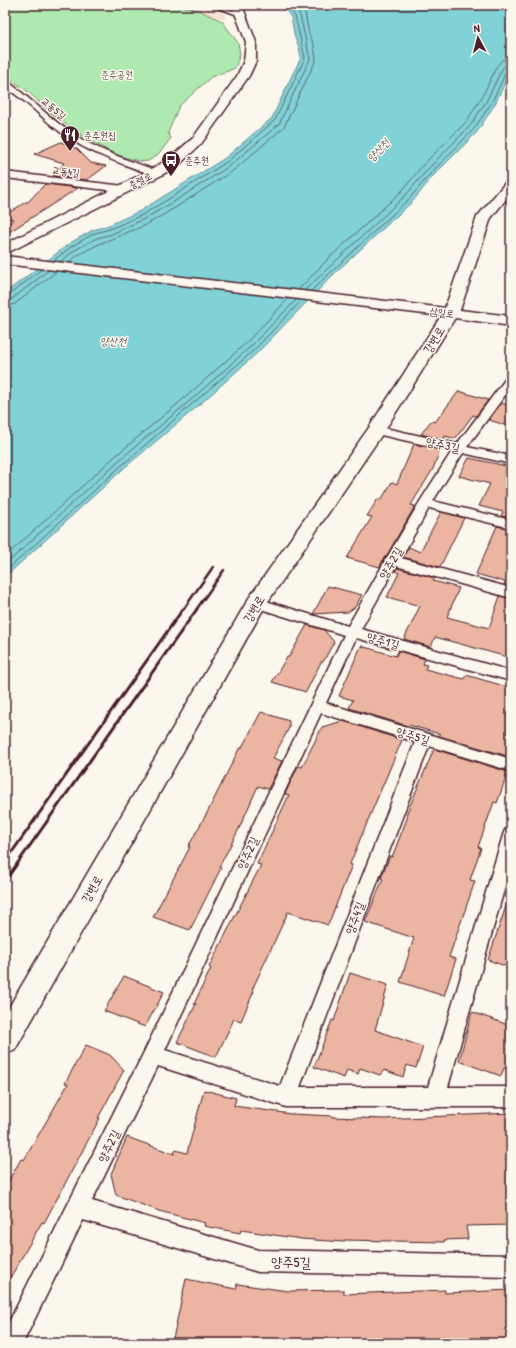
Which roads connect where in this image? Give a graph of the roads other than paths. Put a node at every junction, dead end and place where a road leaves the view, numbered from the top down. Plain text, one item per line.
1 (213, 5) edge
2 (239, 9) edge
3 (5, 86) edge
4 (155, 173) junction
5 (7, 176) edge
6 (511, 185) edge
7 (124, 189) junction
8 (5, 250) edge
9 (12, 261) edge
10 (451, 313) junction
11 (511, 321) edge
12 (511, 379) edge
13 (376, 430) junction
14 (460, 448) junction
15 (511, 460) edge
16 (426, 503) junction
17 (511, 524) edge
18 (392, 560) junction
19 (511, 593) edge
20 (256, 602) junction
21 (352, 632) junction
22 (511, 676) edge
23 (316, 706) junction
24 (424, 740) junction
25 (511, 765) edge
26 (511, 835) edge
27 (5, 1041) edge
28 (153, 1055) junction
29 (286, 1097) junction
30 (435, 1097) junction
31 (511, 1097) edge
32 (78, 1208) junction
33 (511, 1266) edge
34 (11, 1343) edge

1 - 2 street
2 - 4 main road, 충렬로
3 - 4 street, 교동5길
4 - 7 main road, 충렬로
5 - 7 street, 교동4길
6 - 10 main road, 강변로
7 - 8 main road, 충렬로
9 - 10 main road, 삼일로
10 - 11 main road, 삼일로
10 - 13 main road, 강변로
12 - 14 street, 양주2길
13 - 14 street, 양주3길
13 - 20 main road, 강변로
14 - 15 street, 양주3길
14 - 16 street, 양주2길
16 - 17 street
16 - 18 street, 양주2길
18 - 19 street
18 - 21 street, 양주2길
20 - 21 street, 양주1길
20 - 27 main road, 강변로
21 - 22 street, 양주1길
21 - 23 street, 양주2길
23 - 24 street, 양주5길
23 - 28 street, 양주2길
24 - 25 street, 양주5길
24 - 29 street, 양주4길
26 - 30 street
28 - 29 street
28 - 32 street, 양주2길
29 - 30 street
30 - 31 street
32 - 33 street, 양주5길
32 - 34 street, 양주2길

